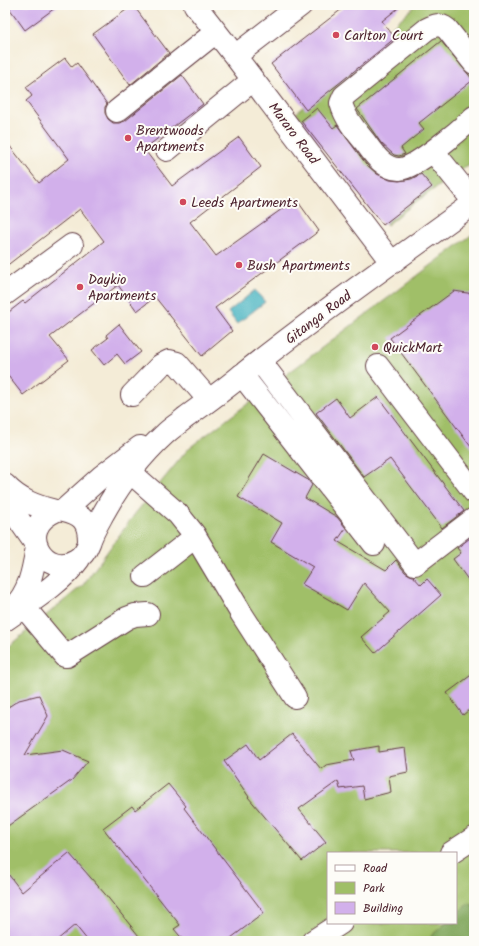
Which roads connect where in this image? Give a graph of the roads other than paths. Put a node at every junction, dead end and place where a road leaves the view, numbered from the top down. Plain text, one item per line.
1 (195, 5) edge
2 (301, 5) edge
3 (216, 32) junction
4 (235, 56) junction
5 (474, 63) edge
6 (253, 80) junction
7 (118, 111) dead end
8 (471, 128) edge
9 (167, 150) dead end
10 (433, 151) junction
11 (474, 203) edge
12 (72, 245) dead end
13 (392, 262) junction
14 (5, 294) edge
15 (260, 361) junction
16 (378, 366) dead end
17 (242, 375) junction
18 (132, 395) dead end
19 (209, 400) junction
20 (165, 434) junction
21 (130, 472) junction
22 (5, 484) edge
23 (474, 492) edge
24 (5, 500) edge
25 (59, 510) junction
26 (474, 519) edge
27 (195, 537) junction
28 (374, 544) dead end
29 (36, 545) junction
30 (85, 549) junction
31 (145, 576) dead end
32 (14, 611) edge
33 (148, 614) dead end
34 (5, 620) edge
35 (294, 697) dead end
36 (474, 838) edge
37 (453, 852) edge
38 (339, 924) edge
39 (313, 941) edge

1 - 3 main road, Mararo Road
2 - 4 main road
3 - 4 main road, Mararo Road
3 - 7 main road
4 - 6 main road, Mararo Road
5 - 10 main road
6 - 9 main road
6 - 13 main road, Mararo Road
8 - 10 main road
10 - 11 main road
11 - 13 main road, Gitanga Road
12 - 14 main road
13 - 15 main road, Gitanga Road
15 - 17 main road, Gitanga Road
15 - 26 main road
16 - 23 main road
17 - 19 main road, Gitanga Road
17 - 28 main road
18 - 19 main road
19 - 20 main road, Gitanga Road
20 - 21 main road, Gitanga Road
20 - 25 main road, Gitanga Road
21 - 27 main road
21 - 30 main road, Gitanga Road
22 - 25 main road
24 - 29 main road
25 - 29 main road, Gitanga Road
25 - 30 main road
27 - 31 main road
27 - 35 main road
29 - 30 main road
29 - 32 main road, Gitanga Road
30 - 32 main road, Gitanga Road
32 - 33 main road
32 - 34 main road
36 - 37 main road
38 - 39 main road

